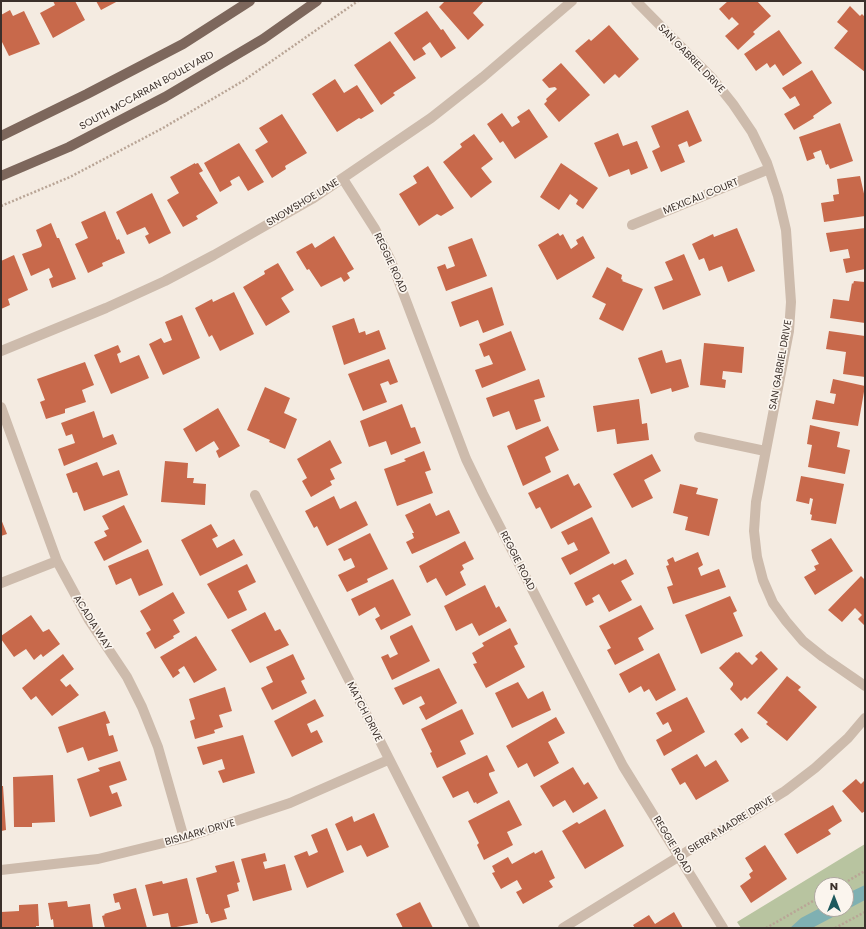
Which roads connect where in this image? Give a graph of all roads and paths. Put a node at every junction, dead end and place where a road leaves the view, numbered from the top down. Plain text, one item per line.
1 (250, 1) edge
2 (317, 1) edge
3 (358, 1) edge
4 (572, 1) edge
5 (636, 1) edge
6 (1, 136) edge
7 (769, 169) junction
8 (1, 176) edge
9 (343, 179) junction
10 (1, 206) edge
11 (632, 225) dead end
12 (1, 351) edge
13 (1, 406) edge
14 (699, 437) dead end
15 (765, 450) junction
16 (255, 495) dead end
17 (57, 561) junction
18 (1, 583) edge
19 (865, 686) edge
20 (865, 718) edge
21 (388, 760) junction
22 (184, 838) junction
23 (679, 857) junction
24 (1, 870) edge
25 (865, 871) edge
26 (854, 877) edge
27 (814, 901) edge
28 (865, 912) edge
29 (475, 928) edge
30 (563, 928) edge
31 (722, 928) edge
32 (766, 928) edge
33 (835, 928) edge

1 - 6 main road
2 - 8 main road, SOUTH MCCARRAN BOULEVARD
3 - 10 path
4 - 9 street, SNOWSHOE LANE
5 - 7 street, SAN GABRIEL DRIVE
7 - 11 street, MEXICALI COURT
7 - 15 street, SAN GABRIEL DRIVE
9 - 12 street, SNOWSHOE LANE
9 - 23 street, REGGIE ROAD
13 - 17 street, ACADIA WAY
14 - 15 street
15 - 19 street, SAN GABRIEL DRIVE
16 - 21 street, MATCH DRIVE
17 - 18 street
17 - 22 street, ACADIA WAY
20 - 23 street, SIERRA MADRE DRIVE
21 - 22 street, BISMARK DRIVE
21 - 29 street, MATCH DRIVE
22 - 24 street, BISMARK DRIVE
23 - 30 street, SIERRA MADRE DRIVE
23 - 31 street, REGGIE ROAD
25 - 26 path
27 - 32 path
28 - 33 path

